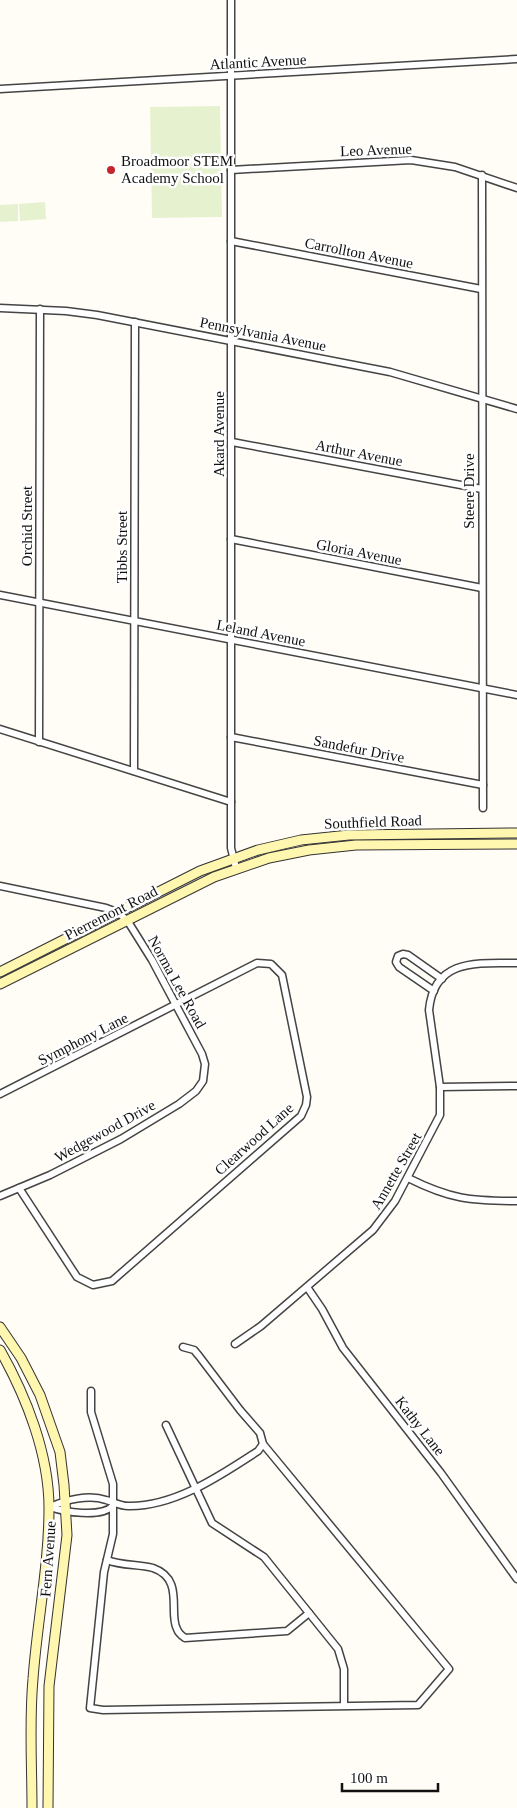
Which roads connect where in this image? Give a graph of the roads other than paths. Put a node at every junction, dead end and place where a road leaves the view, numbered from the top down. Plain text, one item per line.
1 (231, 0) edge
2 (517, 59) edge
3 (231, 76) junction
4 (0, 90) edge
5 (231, 170) junction
6 (482, 175) junction
7 (517, 188) edge
8 (231, 241) junction
9 (481, 289) junction
10 (0, 308) edge
11 (40, 309) junction
12 (135, 322) junction
13 (232, 341) junction
14 (482, 398) junction
15 (517, 409) edge
16 (232, 442) junction
17 (482, 489) junction
18 (231, 539) junction
19 (482, 588) junction
20 (0, 595) edge
21 (39, 602) junction
22 (134, 621) junction
23 (231, 640) junction
24 (483, 688) junction
25 (517, 695) edge
26 (0, 729) edge
27 (231, 737) junction
28 (39, 742) junction
29 (134, 771) junction
30 (483, 785) junction
31 (231, 802) junction
32 (483, 808) dead end
33 (482, 833) junction
34 (517, 833) edge
35 (408, 834) junction
36 (315, 838) junction
37 (481, 844) junction
38 (517, 844) edge
39 (408, 845) junction
40 (316, 849) junction
41 (234, 858) junction
42 (236, 868) junction
43 (0, 886) edge
44 (117, 912) junction
45 (127, 920) junction
46 (86, 928) junction
47 (92, 938) junction
48 (517, 963) edge
49 (0, 972) edge
50 (442, 979) junction
51 (0, 984) edge
52 (434, 991) junction
53 (176, 1005) junction
54 (205, 1069) joint
55 (517, 1086) edge
56 (440, 1087) junction
57 (0, 1094) edge
58 (408, 1178) junction
59 (19, 1188) junction
60 (0, 1196) edge
61 (517, 1201) edge
62 (307, 1287) junction
63 (0, 1327) edge
64 (235, 1344) dead end
65 (183, 1347) dead end
66 (0, 1350) edge
67 (92, 1391) dead end
68 (166, 1425) dead end
69 (263, 1444) junction
70 (195, 1487) junction
71 (64, 1501) junction
72 (113, 1503) junction
73 (50, 1507) junction
74 (65, 1512) junction
75 (107, 1560) junction
76 (517, 1579) edge
77 (309, 1613) junction
78 (344, 1705) junction
79 (32, 1808) edge
80 (48, 1808) edge

1 - 3 street, Akard Avenue
2 - 3 street, Atlantic Avenue
3 - 4 street, Atlantic Avenue
3 - 5 street, Akard Avenue
5 - 6 street, Leo Avenue
5 - 8 street, Akard Avenue
6 - 7 street, Leo Avenue
6 - 9 street, Steere Drive
8 - 9 street, Carrollton Avenue
8 - 13 street, Akard Avenue
9 - 14 street, Steere Drive
10 - 11 street, Pennsylvania Avenue
11 - 12 street, Pennsylvania Avenue
11 - 21 street, Orchid Street
12 - 13 street, Pennsylvania Avenue
12 - 22 street, Tibbs Street
13 - 14 street, Pennsylvania Avenue
13 - 16 street, Akard Avenue
14 - 15 street, Pennsylvania Avenue
14 - 17 street, Steere Drive
16 - 17 street, Arthur Avenue
16 - 18 street, Akard Avenue
17 - 19 street, Steere Drive
18 - 19 street, Gloria Avenue
18 - 23 street, Akard Avenue
19 - 24 street, Steere Drive
20 - 21 street, Leland Avenue
21 - 22 street, Leland Avenue
21 - 28 street, Orchid Street
22 - 23 street, Leland Avenue
22 - 29 street, Tibbs Street
23 - 24 street, Leland Avenue
23 - 27 street, Akard Avenue
24 - 25 street, Leland Avenue
24 - 30 street, Steere Drive
26 - 28 street
27 - 30 street, Sandefur Drive
27 - 31 street, Akard Avenue
28 - 29 street
29 - 31 street
30 - 32 street, Steere Drive
31 - 41 street, Akard Avenue
33 - 34 main road, Southfield Road
33 - 35 main road, Southfield Road
33 - 37 main road
35 - 36 main road, Southfield Road
35 - 39 main road
36 - 40 main road
36 - 41 main road, Southfield Road
37 - 38 main road, Southfield Road
37 - 39 main road, Southfield Road
39 - 40 main road, Southfield Road
40 - 42 main road, Southfield Road
41 - 42 street, Akard Avenue
41 - 44 main road, Pierremont Road
42 - 45 main road, Pierremont Road
43 - 44 street
44 - 45 street, Norma Lee Road
44 - 46 main road, Pierremont Road
45 - 47 main road, Pierremont Road
45 - 53 street, Norma Lee Road
46 - 47 main road
46 - 49 main road, Pierremont Road
47 - 51 main road, Pierremont Road
48 - 50 street
50 - 52 street, Annette Street
50 - 52 street
52 - 56 street, Annette Street
53 - 54 street, Norma Lee Road
53 - 57 street, Symphony Lane
53 - 59 street, Clearwood Lane
54 - 59 street, Wedgewood Drive
55 - 56 street
56 - 58 street, Annette Street
58 - 61 street
58 - 62 street, Annette Street
59 - 60 street, Wedgewood Drive
62 - 64 street, Annette Street
62 - 76 street, Kathy Lane
63 - 71 main road, Fern Avenue
65 - 69 street
66 - 73 main road, Fern Avenue
67 - 72 street
68 - 70 street
69 - 70 street
69 - 78 street
70 - 72 street
70 - 77 street
71 - 72 street
71 - 73 street
71 - 74 main road, Fern Avenue
72 - 74 street
72 - 75 street
73 - 74 street
73 - 79 main road, Fern Avenue
74 - 80 main road, Fern Avenue
75 - 77 street
75 - 78 street
77 - 78 street

